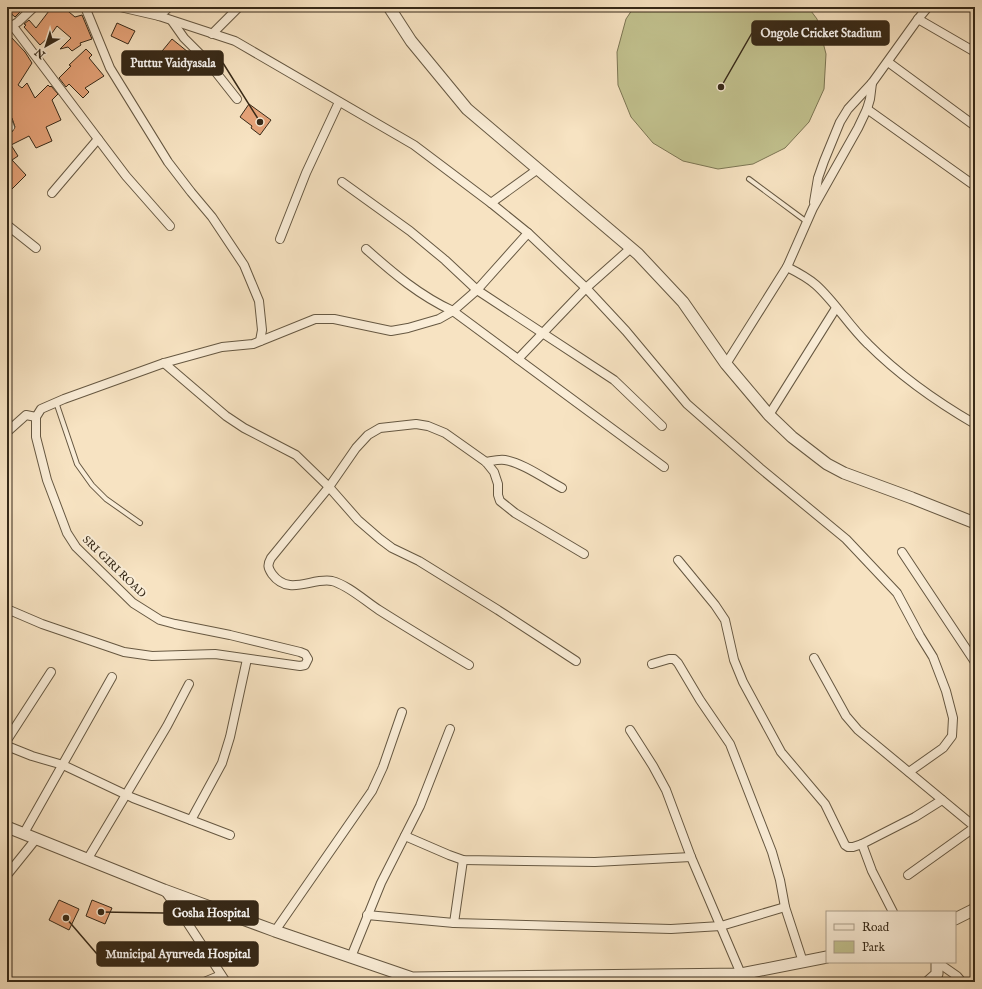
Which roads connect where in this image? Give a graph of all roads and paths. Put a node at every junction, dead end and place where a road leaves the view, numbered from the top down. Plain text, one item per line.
1 (34, 7) edge
2 (85, 7) edge
3 (120, 7) edge
4 (169, 7) edge
5 (239, 7) edge
6 (389, 7) edge
7 (928, 7) edge
8 (159, 16) junction
9 (918, 19) junction
10 (172, 21) junction
11 (9, 27) edge
12 (212, 34) junction
13 (975, 52) edge
14 (888, 62) junction
15 (872, 83) junction
16 (237, 99) dead end
17 (339, 102) junction
18 (867, 109) junction
19 (975, 126) edge
20 (98, 140) junction
21 (538, 169) junction
22 (749, 179) dead end
23 (342, 182) dead end
24 (975, 186) edge
25 (52, 193) dead end
26 (491, 203) junction
27 (813, 208) junction
28 (807, 222) junction
29 (7, 225) edge
30 (170, 226) dead end
31 (528, 233) junction
32 (280, 239) dead end
33 (36, 248) dead end
34 (631, 248) junction
35 (366, 249) dead end
36 (787, 267) junction
37 (586, 288) junction
38 (477, 290) junction
39 (836, 308) junction
40 (452, 311) junction
41 (542, 333) junction
42 (260, 341) junction
43 (518, 359) junction
44 (164, 363) junction
45 (726, 364) junction
46 (56, 402) junction
47 (769, 415) junction
48 (36, 417) junction
49 (975, 424) edge
50 (662, 426) dead end
51 (7, 432) edge
52 (486, 462) junction
53 (664, 467) dead end
54 (328, 487) junction
55 (562, 488) dead end
56 (140, 523) dead end
57 (975, 524) edge
58 (902, 552) dead end
59 (584, 554) dead end
60 (678, 560) dead end
61 (7, 610) edge
62 (814, 658) dead end
63 (247, 659) junction
64 (576, 661) dead end
65 (975, 662) edge
66 (652, 664) dead end
67 (470, 665) dead end
68 (51, 672) dead end
69 (112, 677) dead end
70 (189, 684) dead end
71 (402, 712) dead end
72 (450, 729) dead end
73 (630, 730) dead end
74 (7, 740) edge
75 (7, 746) edge
76 (63, 765) junction
77 (909, 772) junction
78 (126, 795) junction
79 (942, 800) junction
80 (191, 820) junction
81 (7, 826) edge
82 (975, 827) edge
83 (24, 834) junction
84 (230, 835) dead end
85 (405, 836) junction
86 (36, 839) junction
87 (862, 844) junction
88 (691, 857) junction
89 (87, 860) junction
90 (463, 860) junction
91 (7, 875) edge
92 (908, 875) dead end
93 (164, 890) junction
94 (785, 907) junction
95 (975, 909) edge
96 (892, 911) edge
97 (367, 915) junction
98 (956, 918) edge
99 (454, 924) junction
100 (721, 926) junction
101 (275, 931) junction
102 (351, 957) junction
103 (826, 957) edge
104 (803, 962) junction
105 (937, 963) edge
106 (938, 963) edge
107 (224, 978) edge
108 (744, 978) edge
109 (414, 980) edge
110 (204, 982) edge
111 (928, 982) edge
112 (962, 982) edge

1 - 11 street
2 - 42 street
3 - 8 street
4 - 8 street
5 - 12 street
6 - 21 street
7 - 9 street
8 - 10 street
9 - 13 street
9 - 14 street
10 - 12 street
10 - 16 street
11 - 20 street
12 - 17 street
14 - 15 street
14 - 19 street
15 - 18 street
15 - 27 street
17 - 26 street
17 - 32 street
18 - 24 street
18 - 27 street
20 - 25 street
20 - 30 street
21 - 26 street
21 - 34 street
22 - 28 lane
23 - 38 street
26 - 31 street
27 - 28 street
28 - 36 street
29 - 33 street
31 - 37 street
31 - 38 street
34 - 37 street
34 - 45 street
35 - 40 street
36 - 39 street
36 - 45 street
37 - 41 street
37 - 77 street
38 - 40 street
38 - 41 street
39 - 47 street
39 - 49 street
40 - 42 street
40 - 43 street
41 - 43 street
41 - 50 street
42 - 44 street
43 - 53 street
44 - 46 street
44 - 54 street
45 - 47 street
46 - 48 street
46 - 56 lane
47 - 57 street
48 - 51 street
48 - 63 street, SRI GIRI ROAD
52 - 54 street
52 - 55 street
52 - 59 street
54 - 64 street
54 - 67 street
58 - 65 street
60 - 87 street
61 - 63 street, SRI GIRI ROAD
62 - 77 street
63 - 80 street
66 - 94 street
68 - 74 street
69 - 76 street
70 - 78 street
71 - 101 street
72 - 85 street
73 - 88 street
75 - 76 street
76 - 78 street
76 - 83 street
77 - 79 street
78 - 80 street
78 - 89 street
79 - 82 street
79 - 87 street
80 - 84 street
81 - 83 street
82 - 92 street
83 - 86 street
85 - 90 street
85 - 97 street
86 - 89 street
86 - 91 street
87 - 96 street
88 - 90 street
88 - 100 street
89 - 93 street
90 - 99 street
93 - 101 street
93 - 107 street
94 - 100 street
94 - 104 street
95 - 98 street
97 - 99 street
97 - 102 street
99 - 100 street
100 - 108 street
101 - 102 street
102 - 109 street
103 - 104 street
104 - 108 street
105 - 111 street
106 - 112 street
107 - 110 street
108 - 109 street

